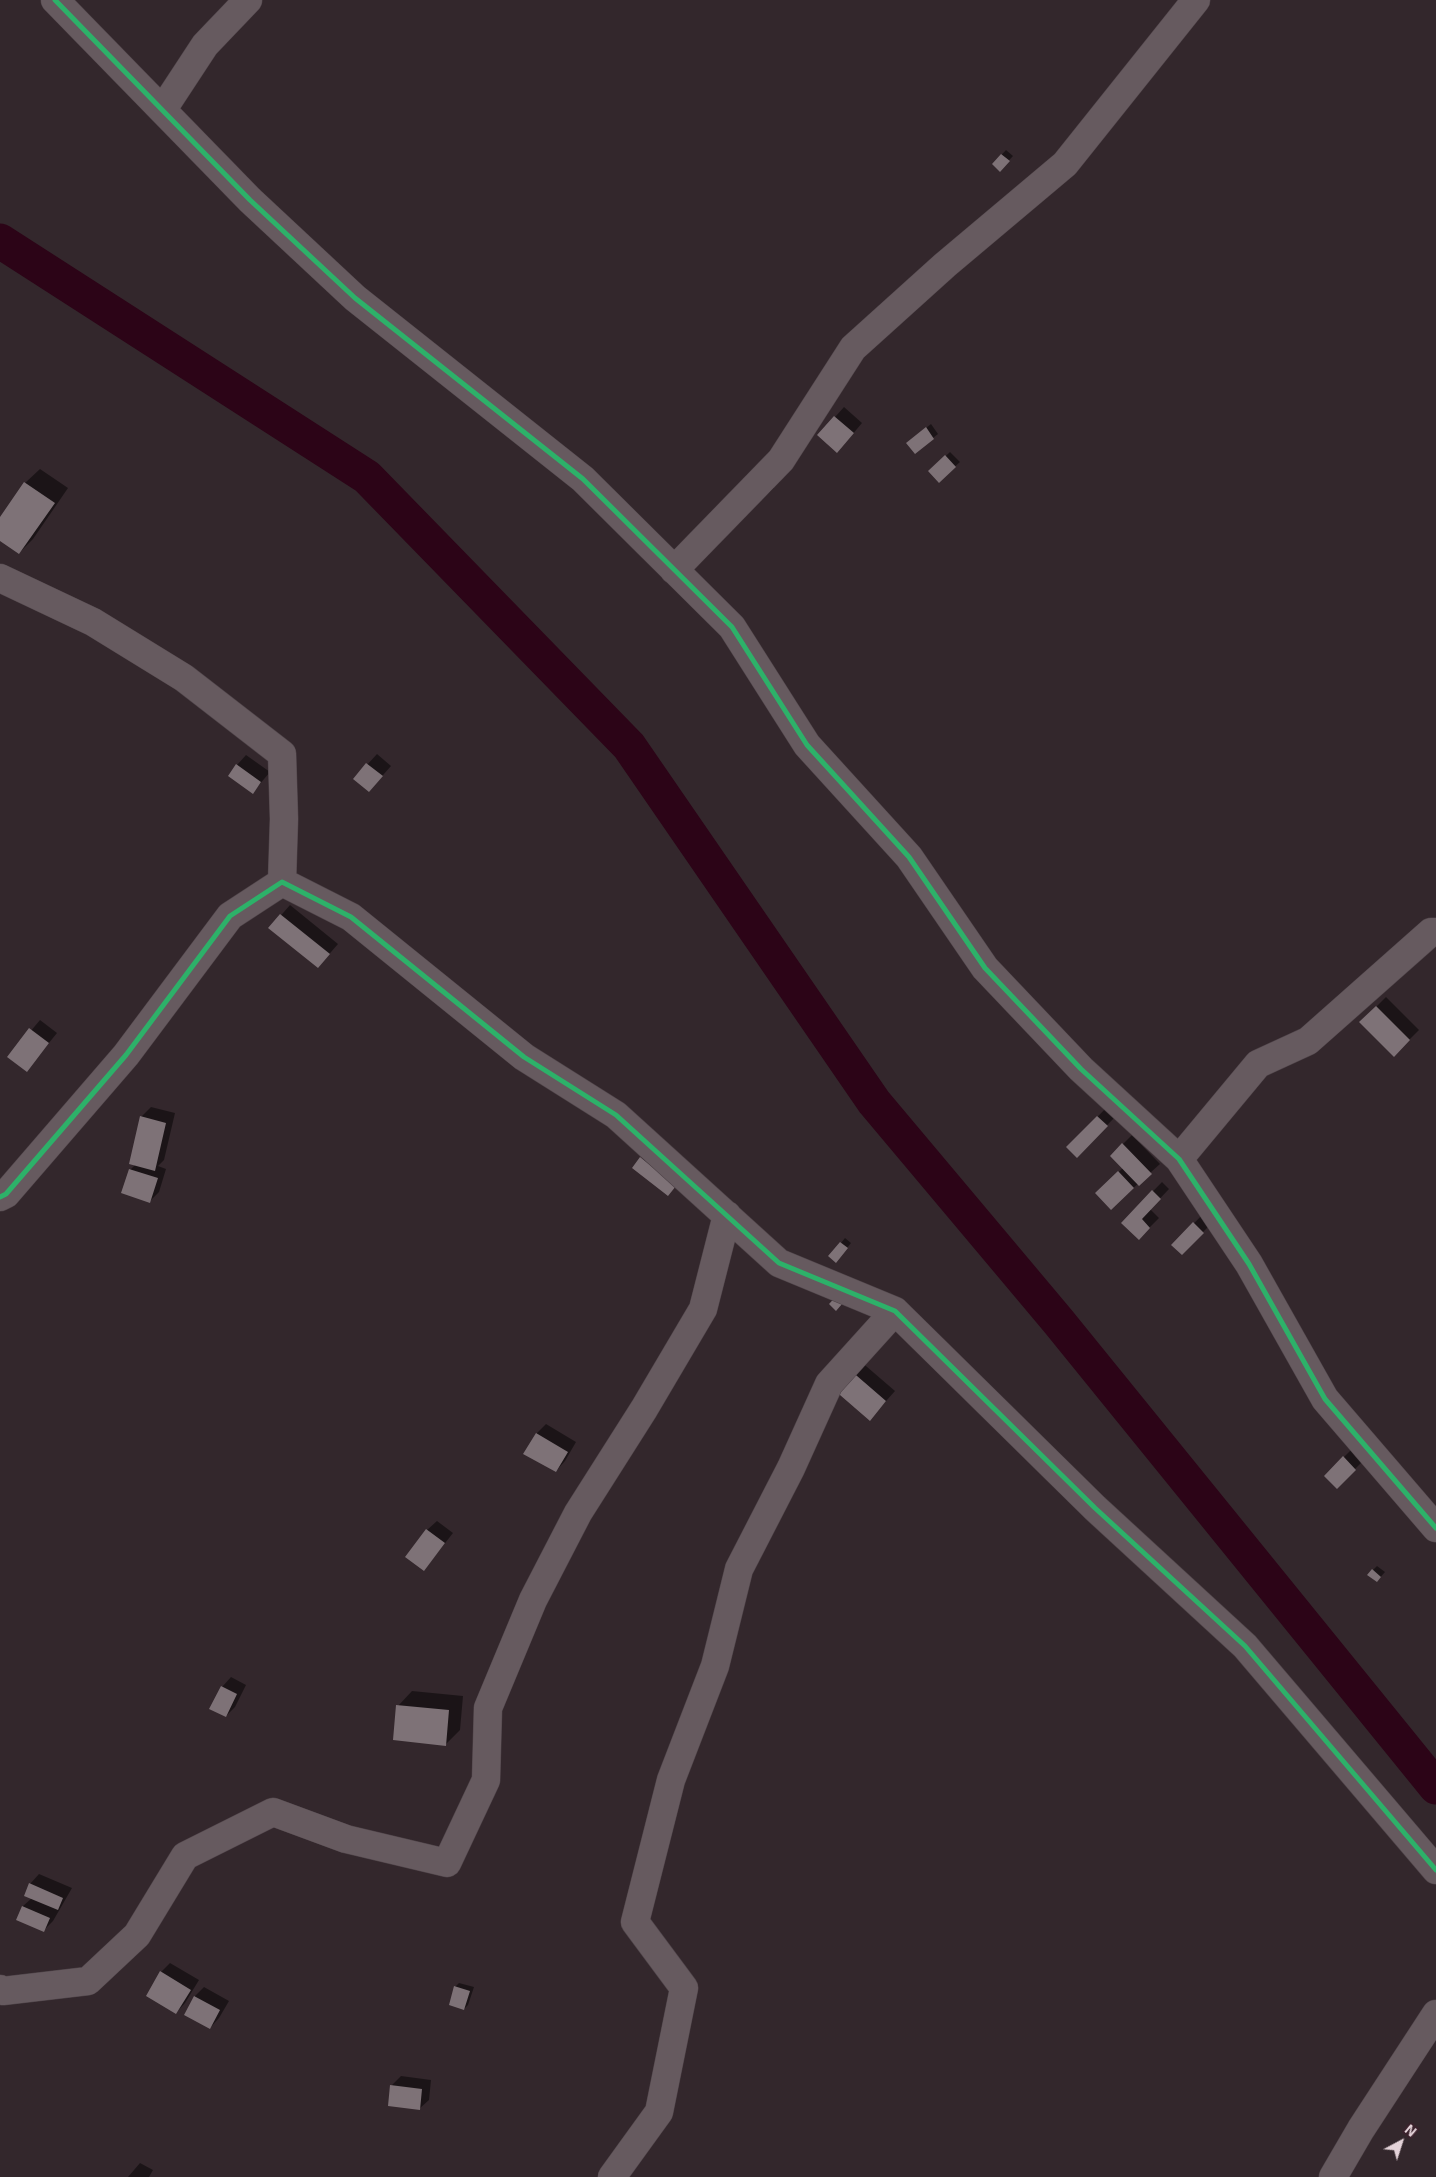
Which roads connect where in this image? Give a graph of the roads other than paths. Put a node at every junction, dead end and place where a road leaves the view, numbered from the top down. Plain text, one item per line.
1 (55, 0) edge
2 (248, 0) edge
3 (1196, 0) edge
4 (163, 109) junction
5 (674, 570) junction
6 (0, 578) edge
7 (282, 882) junction
8 (1436, 932) edge
9 (1179, 1159) junction
10 (0, 1197) edge
11 (727, 1215) junction
12 (896, 1312) junction
13 (1436, 1528) edge
14 (1436, 1870) edge
15 (0, 1989) edge
16 (1436, 2014) edge
17 (612, 2177) edge
18 (1334, 2177) edge

1 - 4 street
2 - 4 street
3 - 5 street
4 - 5 street
5 - 9 street
6 - 7 street
7 - 10 street
7 - 11 street
8 - 9 street
9 - 13 street
11 - 12 street
11 - 15 street
12 - 14 street
12 - 17 street
16 - 18 street

